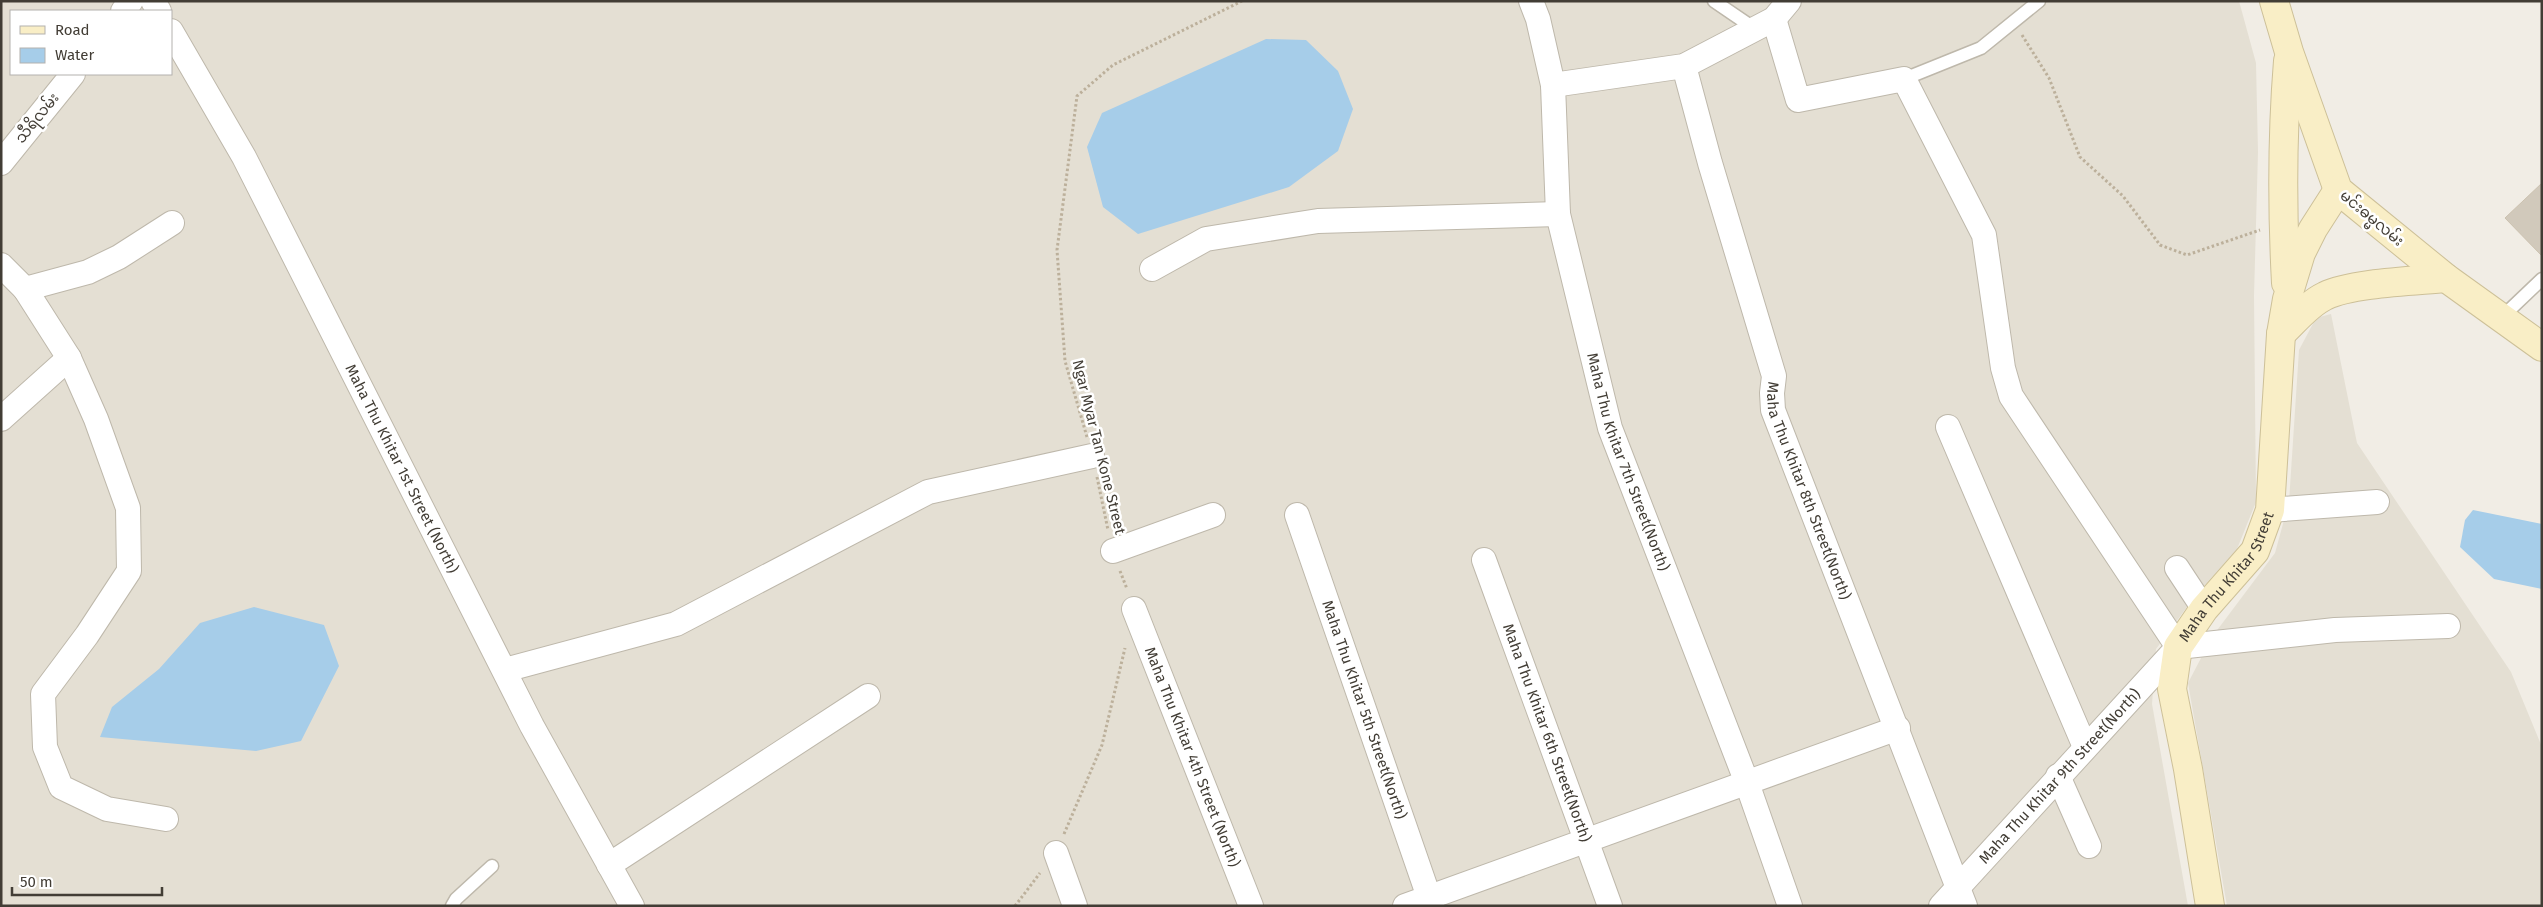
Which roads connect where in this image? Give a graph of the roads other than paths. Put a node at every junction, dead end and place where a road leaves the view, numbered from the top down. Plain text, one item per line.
1 (1531, 1) edge
2 (1714, 1) edge
3 (1789, 1) edge
4 (2039, 1) edge
5 (2274, 1) edge
6 (1764, 24) junction
7 (172, 33) edge
8 (2289, 52) junction
9 (1684, 66) junction
10 (72, 75) edge
11 (1904, 79) junction
12 (1553, 85) junction
13 (1, 163) edge
14 (2338, 190) junction
15 (1558, 214) junction
16 (172, 223) dead end
17 (1, 265) edge
18 (1152, 269) dead end
19 (2446, 278) junction
20 (2542, 279) edge
21 (25, 289) junction
22 (2287, 299) junction
23 (2500, 319) junction
24 (2281, 334) junction
25 (2542, 347) edge
26 (69, 358) junction
27 (1, 419) edge
28 (1948, 427) dead end
29 (1092, 456) road end
30 (2377, 502) dead end
31 (2270, 510) junction
32 (1297, 515) dead end
33 (1213, 516) dead end
34 (1113, 551) road end
35 (1484, 560) dead end
36 (2177, 568) dead end
37 (1134, 609) road end
38 (2204, 609) junction
39 (2448, 626) dead end
40 (2178, 647) junction
41 (505, 670) junction
42 (868, 696) dead end
43 (1898, 728) junction
44 (2085, 747) junction
45 (2058, 776) junction
46 (1748, 783) junction
47 (166, 819) dead end
48 (1586, 841) junction
49 (2089, 846) dead end
50 (1056, 854) road end
51 (609, 865) junction
52 (492, 866) dead end
53 (1961, 897) edge
54 (1431, 902) edge
55 (452, 906) edge
56 (632, 906) edge
57 (1076, 906) edge
58 (1251, 906) edge
59 (1406, 906) edge
60 (1610, 906) edge
61 (1790, 906) edge
62 (1941, 906) edge
63 (2210, 906) edge

1 - 12 street, Maha Thu Khitar 7th Street(North)
2 - 6 lane
3 - 6 street
4 - 11 lane
5 - 8 main road, မင်းဓမ္မလမ်း
6 - 9 street
6 - 11 street
7 - 41 street, Maha Thu Khitar 1st Street (North)
8 - 14 main road, မင်းဓမ္မလမ်း
8 - 22 main road
9 - 12 street
9 - 43 street, Maha Thu Khitar 8th Street(North)
10 - 13 street, သီရိလမ်း
11 - 40 street
12 - 15 street, Maha Thu Khitar 7th Street(North)
14 - 19 main road, မင်းဓမ္မလမ်း
14 - 22 main road
15 - 18 street
15 - 46 street, Maha Thu Khitar 7th Street(North)
16 - 21 street
17 - 21 street
19 - 23 main road, မင်းဓမ္မလမ်း
19 - 24 main road
20 - 23 lane
21 - 26 street
22 - 24 main road, Maha Thu Khitar Street
23 - 25 main road, မင်းဓမ္မလမ်း
24 - 31 main road, Maha Thu Khitar Street
26 - 27 street
26 - 47 street
28 - 44 street
29 - 41 street
30 - 31 street
31 - 38 main road, Maha Thu Khitar Street
32 - 54 street, Maha Thu Khitar 5th Street(North)
33 - 34 street
35 - 48 street, Maha Thu Khitar 6th Street(North)
36 - 38 street
37 - 58 street, Maha Thu Khitar 4th Street (North)
38 - 40 main road, Maha Thu Khitar Street
39 - 40 street
40 - 44 street, Maha Thu Khitar 9th Street(North)
40 - 63 main road, Maha Thu Khitar Street
41 - 51 street, Maha Thu Khitar 1st Street (North)
42 - 51 street
43 - 46 street
43 - 53 street, Maha Thu Khitar 8th Street(North)
44 - 45 street, Maha Thu Khitar 9th Street(North)
45 - 49 street
45 - 53 street, Maha Thu Khitar 9th Street(North)
46 - 48 street
46 - 61 street, Maha Thu Khitar 7th Street(North)
48 - 54 street
48 - 60 street, Maha Thu Khitar 6th Street(North)
50 - 57 street
51 - 56 street, Maha Thu Khitar 1st Street (North)
52 - 55 lane
53 - 62 street, Maha Thu Khitar 9th Street(North)
54 - 59 street

